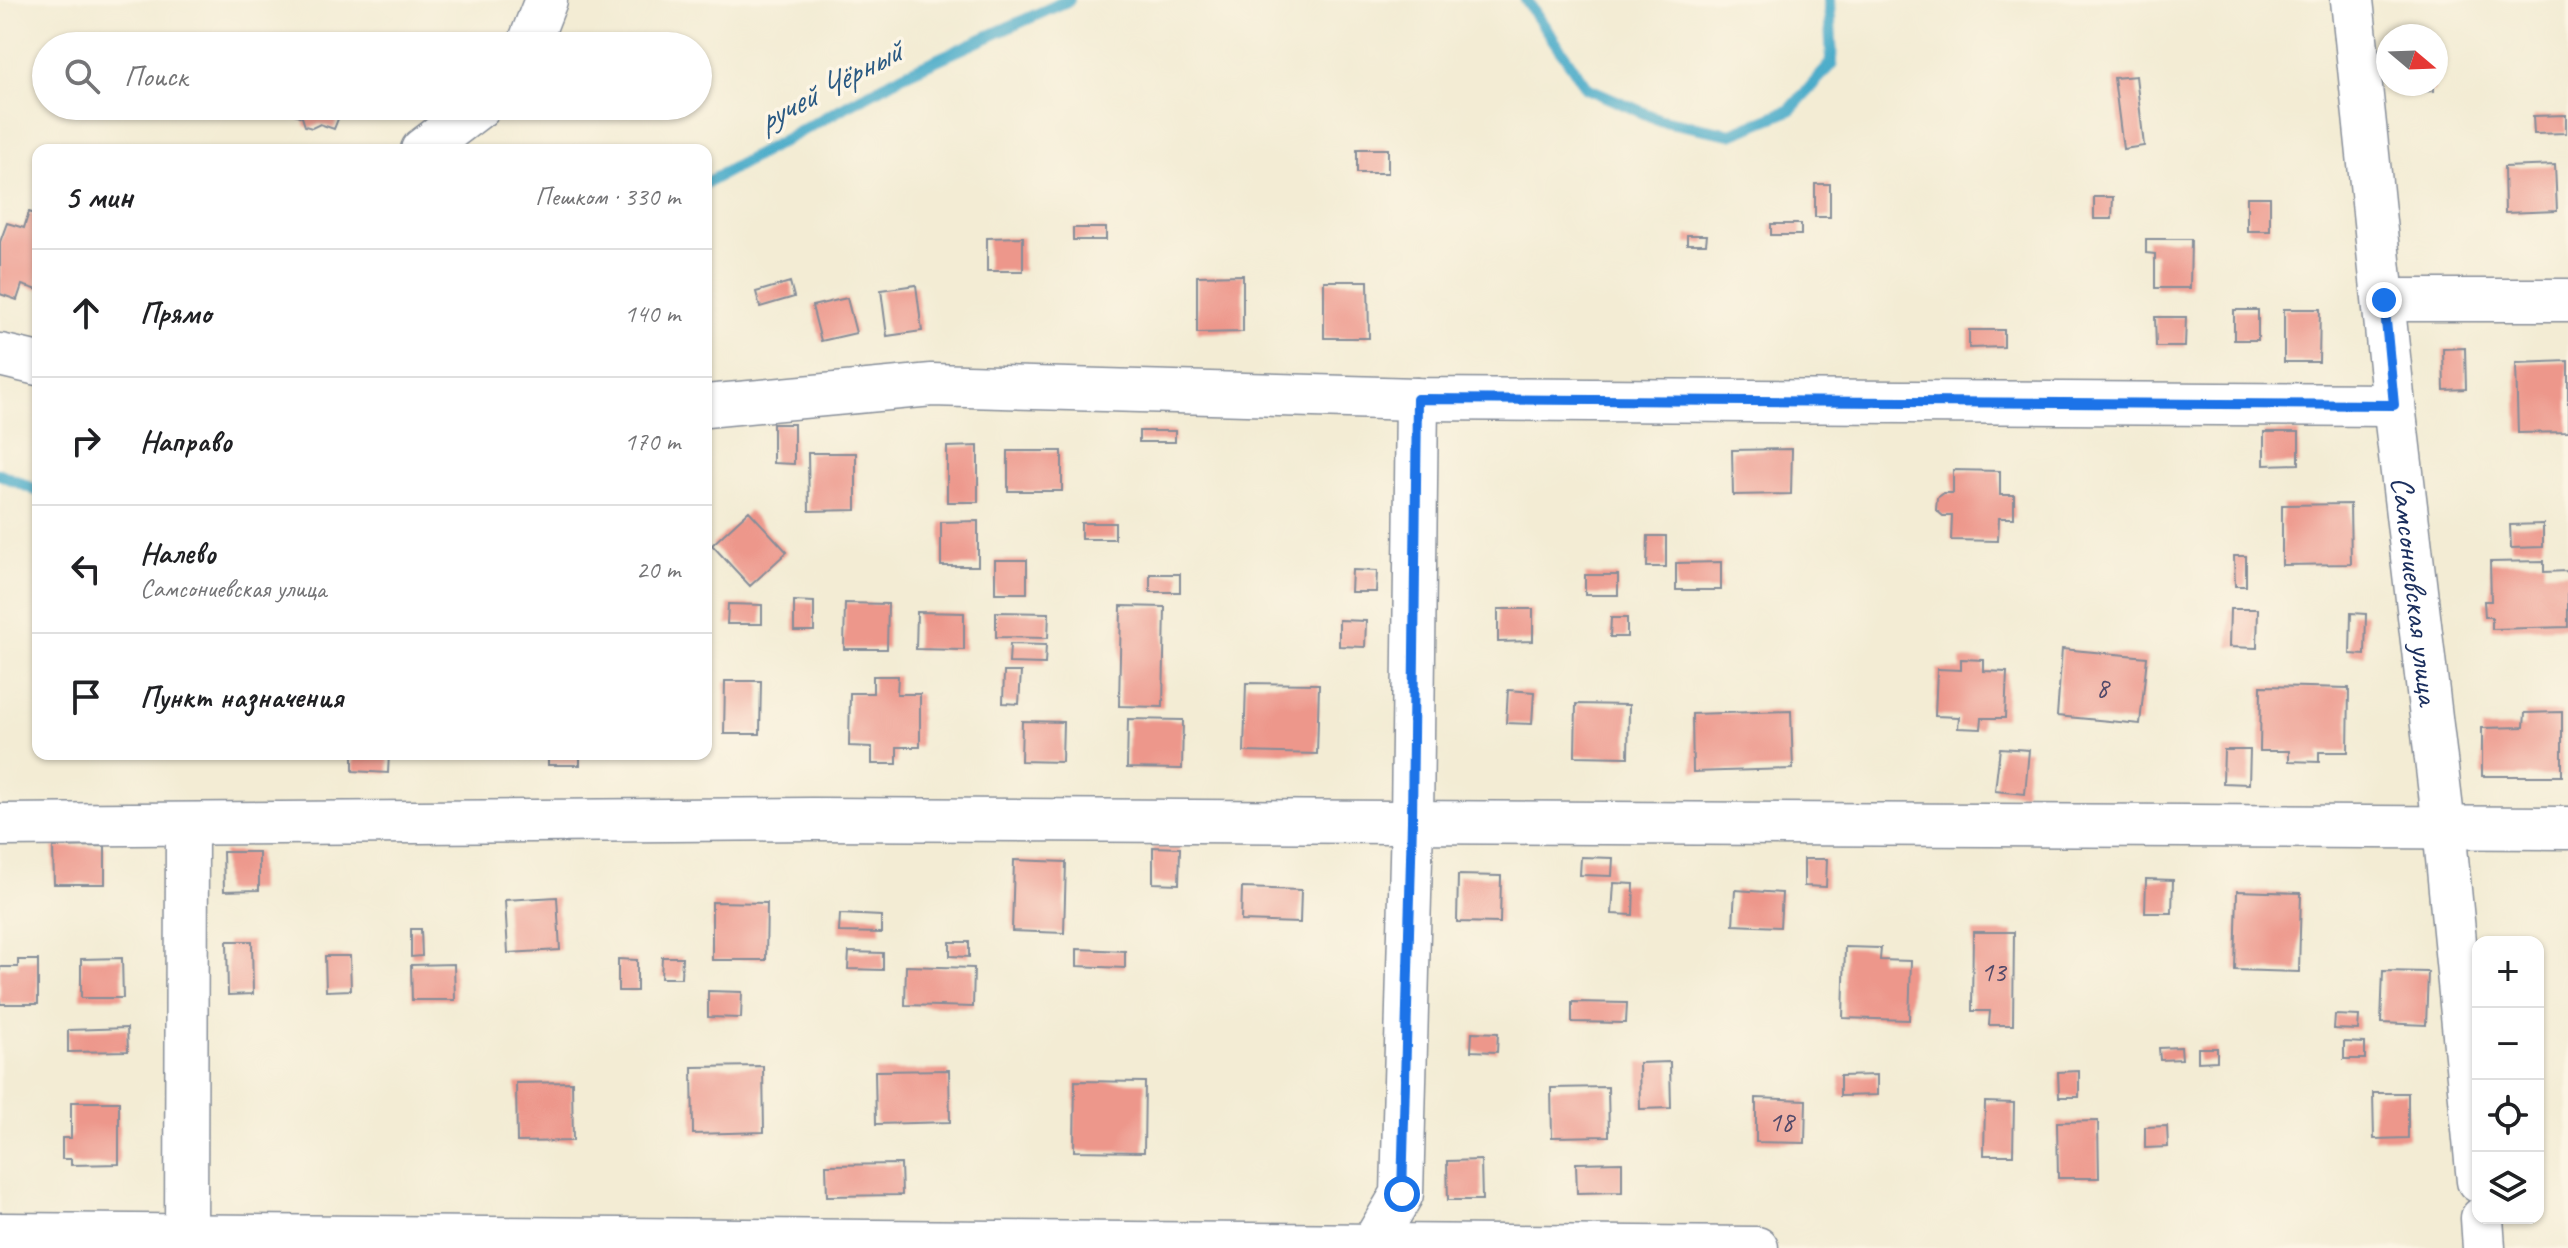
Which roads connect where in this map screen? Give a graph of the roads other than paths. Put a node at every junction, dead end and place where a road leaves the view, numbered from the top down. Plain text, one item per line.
1 (546, 0) edge
2 (2352, 0) edge
3 (533, 32) edge
4 (462, 120) edge
5 (430, 144) edge
6 (2384, 300) junction
7 (2568, 300) edge
8 (0, 355) edge
9 (32, 363) edge
10 (1417, 399) junction
11 (712, 405) edge
12 (2394, 405) junction
13 (1412, 821) junction
14 (0, 825) edge
15 (187, 825) junction
16 (2444, 827) junction
17 (2568, 828) edge
18 (2475, 1152) edge
19 (2482, 1224) edge
20 (0, 1234) edge
21 (186, 1243) edge
22 (1371, 1246) edge
23 (1757, 1248) edge
24 (2484, 1248) edge

1 - 3 street
2 - 6 street, Самсониевская улица
4 - 5 street
6 - 7 street
6 - 12 street, Самсониевская улица
8 - 9 street
10 - 11 street
10 - 12 street
10 - 13 street
12 - 16 street, Самсониевская улица
13 - 15 street
13 - 16 street
13 - 22 street
14 - 15 street
15 - 21 street
16 - 17 street
16 - 18 street, Самсониевская улица
19 - 24 street
20 - 21 street
21 - 22 street
22 - 23 street

